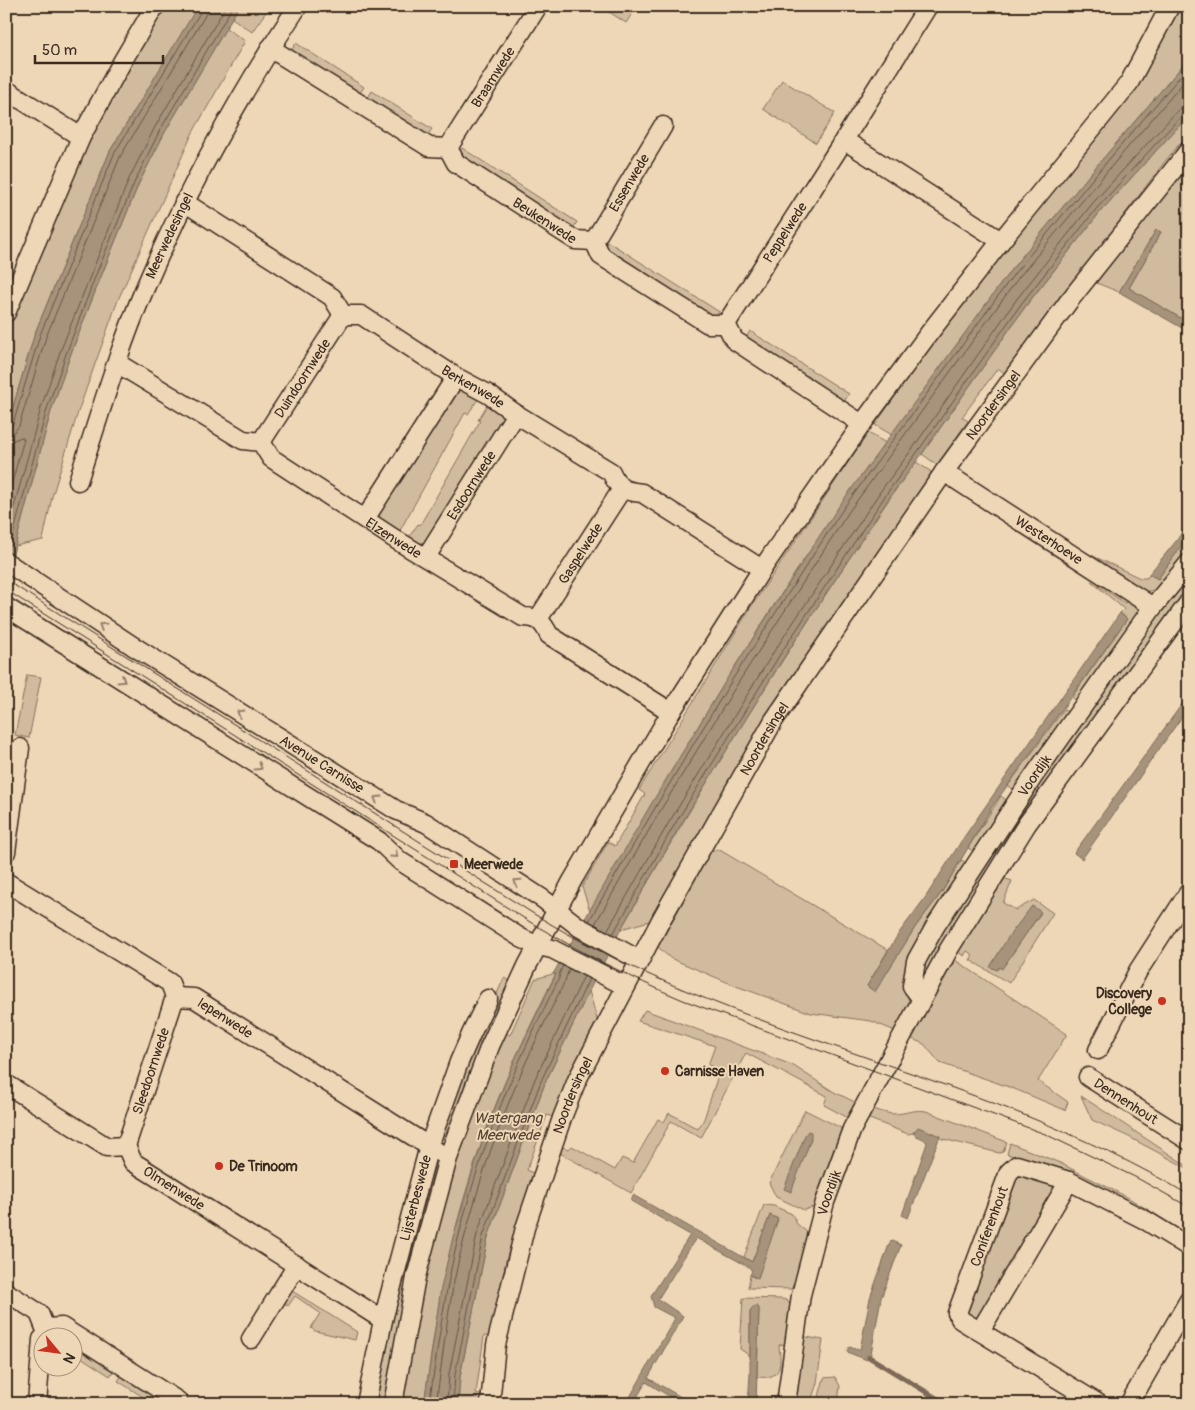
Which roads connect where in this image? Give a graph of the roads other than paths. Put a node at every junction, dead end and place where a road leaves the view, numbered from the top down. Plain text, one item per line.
1 (155, 6) edge
2 (298, 6) edge
3 (538, 6) edge
4 (928, 6) edge
5 (1170, 6) edge
6 (270, 48) junction
7 (6, 90) edge
8 (664, 126) dead end
9 (81, 137) junction
10 (844, 140) junction
11 (448, 148) junction
12 (1189, 150) edge
13 (184, 202) junction
14 (1001, 240) junction
15 (594, 241) junction
16 (10, 293) edge
17 (6, 313) edge
18 (343, 314) junction
19 (726, 324) junction
20 (117, 362) junction
21 (456, 377) junction
22 (516, 414) junction
23 (862, 424) junction
24 (261, 442) junction
25 (944, 472) junction
26 (78, 481) dead end
27 (622, 489) junction
28 (365, 519) junction
29 (426, 557) junction
30 (1189, 563) edge
31 (9, 564) edge
32 (762, 570) junction
33 (1189, 602) edge
34 (6, 607) edge
35 (1153, 607) junction
36 (538, 619) junction
37 (671, 712) junction
38 (20, 748) dead end
39 (6, 852) edge
40 (6, 882) edge
41 (1189, 892) edge
42 (557, 909) junction
43 (538, 946) junction
44 (639, 960) junction
45 (625, 986) junction
46 (175, 997) junction
47 (922, 999) junction
48 (488, 1000) dead end
49 (1098, 1050) dead end
50 (1088, 1077) dead end
51 (6, 1084) edge
52 (1189, 1141) edge
53 (126, 1146) junction
54 (429, 1146) junction
55 (448, 1158) junction
56 (1069, 1181) junction
57 (1189, 1248) edge
58 (297, 1265) junction
59 (6, 1292) edge
60 (1189, 1300) edge
61 (383, 1320) junction
62 (42, 1328) edge
63 (980, 1331) junction
64 (251, 1338) dead end
65 (82, 1340) edge
66 (40, 1378) edge
67 (1131, 1403) edge
68 (37, 1404) edge
69 (179, 1404) edge
70 (366, 1404) edge
71 (393, 1404) edge
72 (490, 1404) edge
73 (786, 1404) edge
74 (1099, 1404) edge

1 - 9 street
2 - 6 street, Meerwedesingel
3 - 11 street, Braamwede
4 - 10 street, Peppelwede
5 - 14 street
6 - 11 street
6 - 13 street, Meerwedesingel
7 - 9 street
8 - 15 street, Essenwede
9 - 16 street
10 - 14 street
10 - 19 street, Peppelwede
11 - 15 street, Beukenwede
12 - 25 street, Noordersingel
13 - 18 street
13 - 20 street, Meerwedesingel
14 - 23 street
15 - 19 street, Beukenwede
16 - 17 street
18 - 21 street, Berkenwede
18 - 24 street, Duindoornwede
19 - 23 street
20 - 24 street
20 - 26 street, Meerwedesingel
21 - 22 street, Berkenwede
21 - 28 street
22 - 27 street, Berkenwede
22 - 29 street, Esdoornwede
23 - 32 street
24 - 28 street, Elzenwede
25 - 35 street, Westerhoeve
25 - 44 street, Noordersingel
27 - 32 street
27 - 36 street, Gaspelwede
28 - 29 street, Elzenwede
29 - 36 street, Elzenwede
30 - 35 street, Voordijk
42 -> 31 street, Avenue Carnisse
32 - 37 street
33 - 47 street, Voordijk
34 -> 43 street
35 - 47 street, Voordijk
36 - 37 street
37 - 42 street
38 - 39 street
40 - 46 street
41 - 49 street
42 - 43 street
42 - 44 street, Avenue Carnisse
43 - 45 street
43 - 55 street
44 - 45 street, Noordersingel
45 - 72 street, Noordersingel
46 - 53 street, Sleedoornwede
46 - 54 street, Iepenwede
47 - 73 street, Voordijk
48 - 54 street, Lijsterbeswede
50 - 52 street, Dennenhout
51 - 53 street
53 - 58 street, Olmenwede
54 - 55 street, Iepenwede
54 - 61 street, Lijsterbeswede
55 - 71 street
56 - 57 street, Coniferenhout
56 - 63 street
56 - 63 street, Coniferenhout
58 - 61 street, Olmenwede
58 - 64 street
59 - 62 street
60 - 67 street
61 - 70 street, Lijsterbeswede
63 - 74 street, Coniferenhout
65 - 69 street
66 - 68 street

